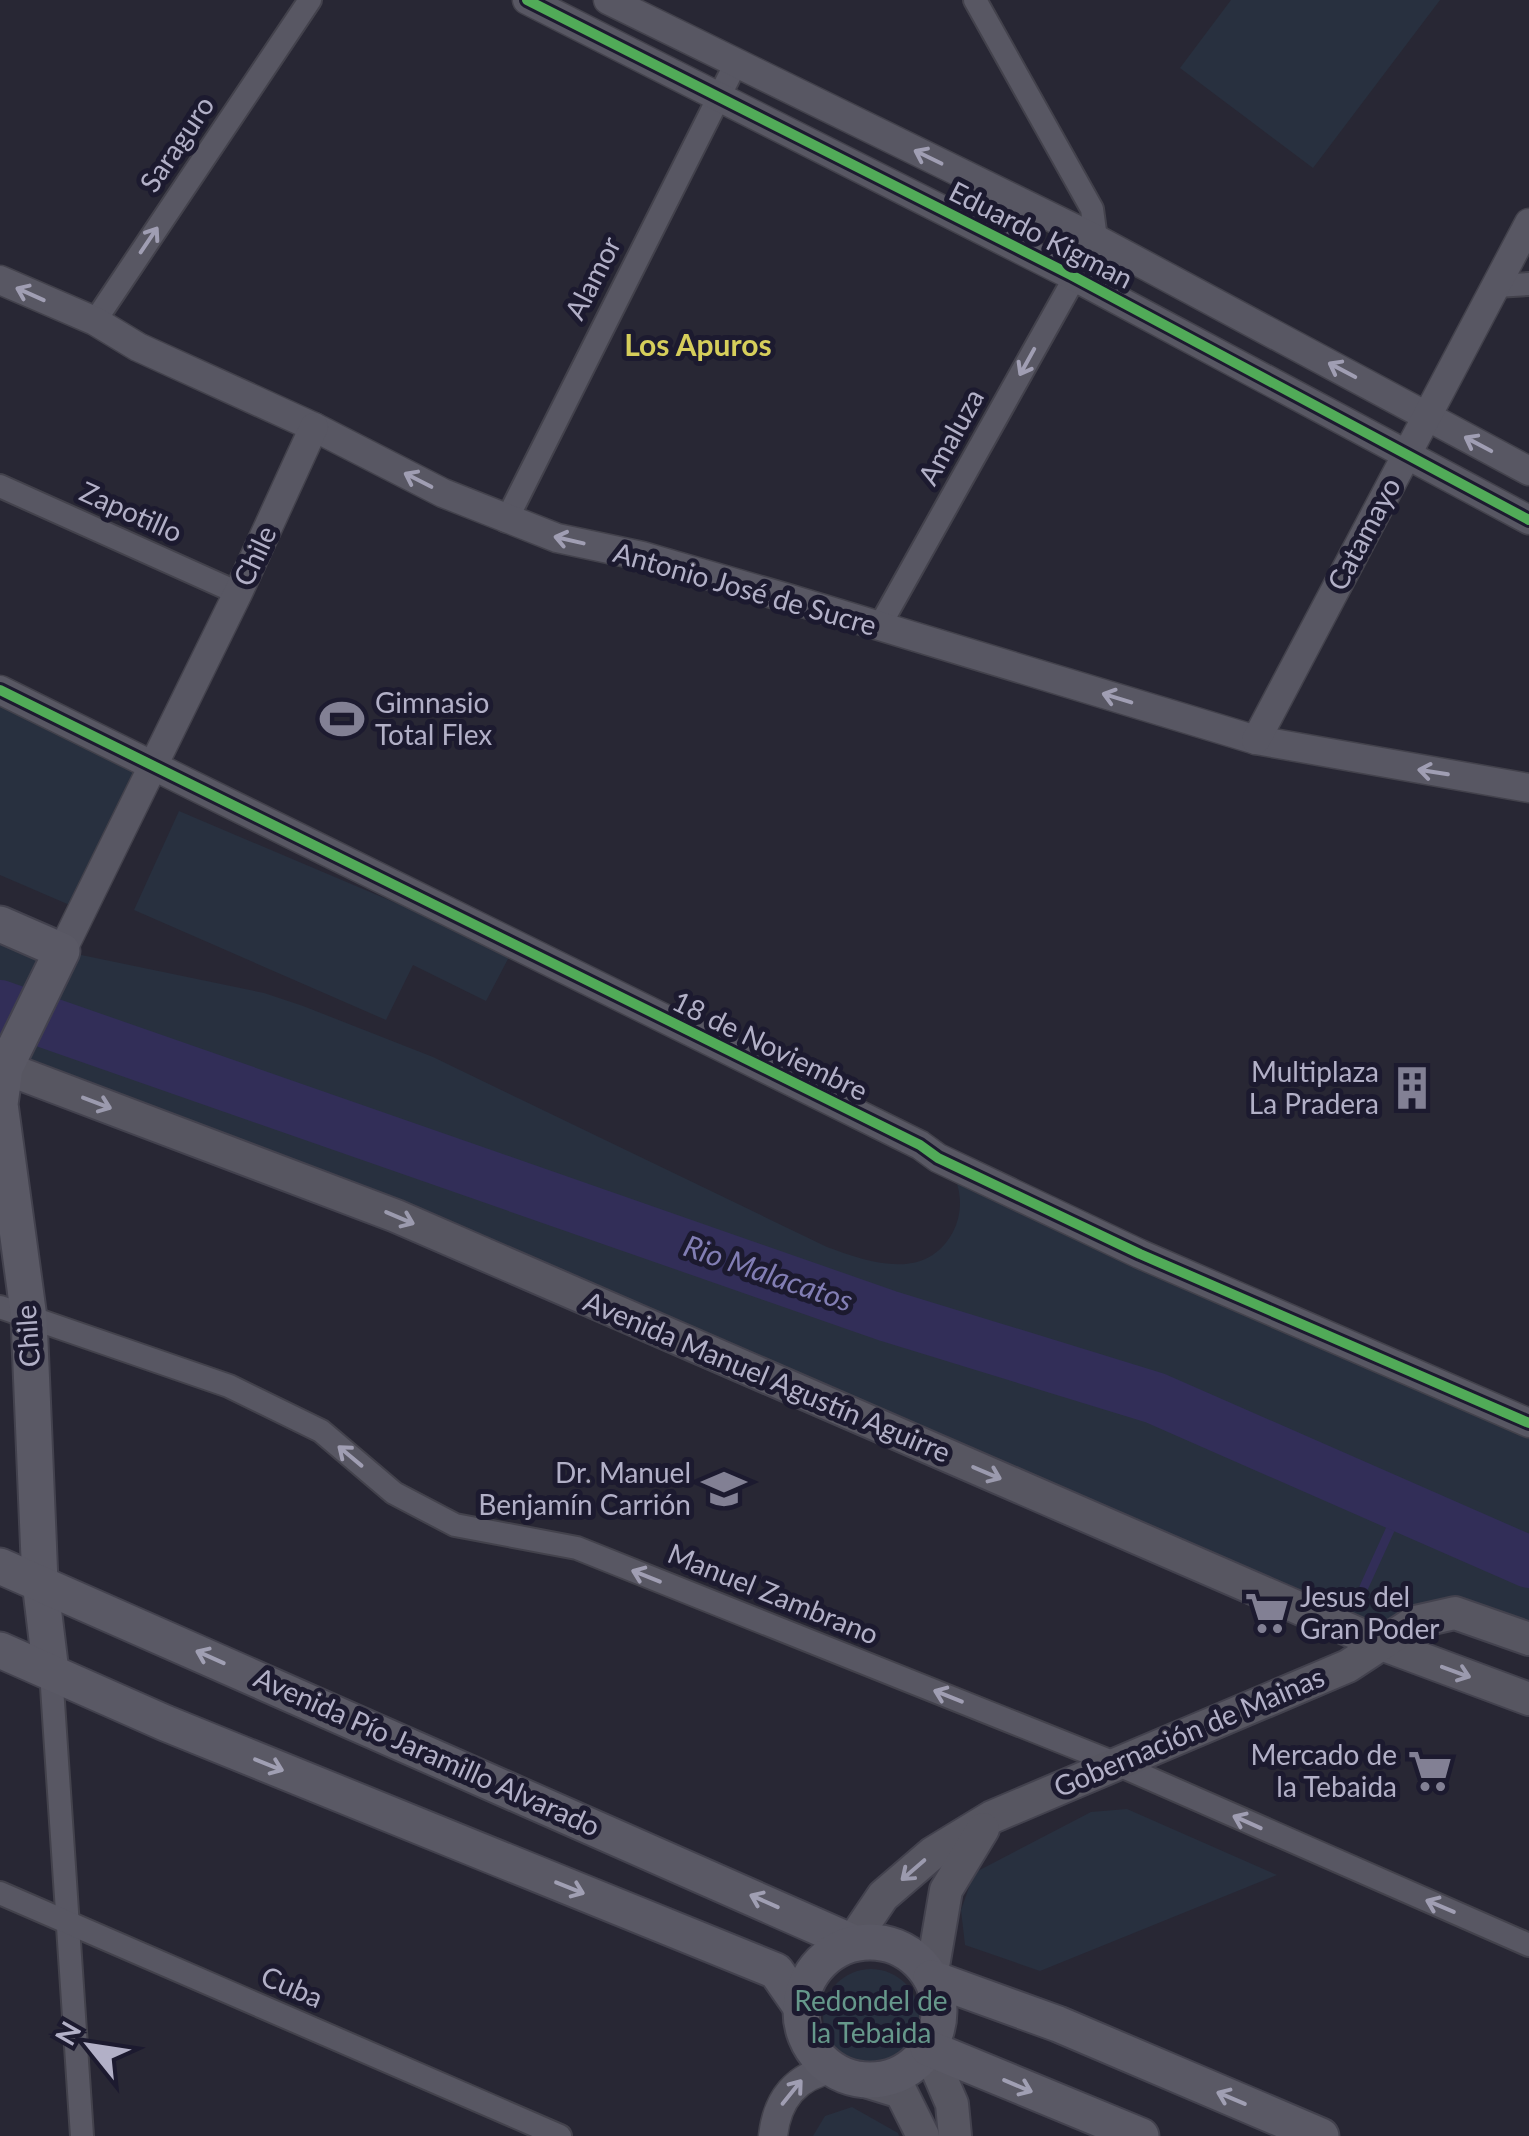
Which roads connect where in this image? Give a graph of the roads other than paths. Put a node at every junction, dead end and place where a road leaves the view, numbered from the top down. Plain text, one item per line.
1 (310, 0) edge
2 (527, 0) edge
3 (608, 0) edge
4 (974, 0) edge
5 (736, 63) junction
6 (718, 96) junction
7 (1529, 223) edge
8 (1096, 240) junction
9 (1075, 277) junction
10 (0, 280) edge
11 (1529, 284) edge
12 (1496, 286) junction
13 (95, 321) junction
14 (1428, 416) junction
15 (314, 427) junction
16 (1406, 456) junction
17 (1529, 471) edge
18 (0, 486) edge
19 (1529, 520) edge
20 (506, 521) junction
21 (238, 593) junction
22 (879, 627) junction
23 (0, 690) edge
24 (1256, 740) junction
25 (150, 766) junction
26 (1529, 788) edge
27 (0, 924) edge
28 (59, 957) junction
29 (6, 1062) edge
30 (14, 1312) edge
31 (1529, 1424) edge
32 (0, 1566) edge
33 (40, 1582) junction
34 (1529, 1639) edge
35 (1384, 1645) junction
36 (0, 1650) edge
37 (51, 1672) junction
38 (1529, 1699) edge
39 (1112, 1762) junction
40 (992, 1817) junction
41 (0, 1893) edge
42 (64, 1921) junction
43 (852, 1942) junction
44 (1529, 1946) edge
45 (931, 1978) junction
46 (802, 2007) junction
47 (928, 2048) junction
48 (847, 2075) junction
49 (82, 2136) edge
50 (560, 2136) edge
51 (774, 2136) edge
52 (923, 2136) edge
53 (955, 2136) edge
54 (1141, 2136) edge
55 (1321, 2136) edge

13 -> 1 street, Saraguro
2 - 6 street, Eduardo Kigman
3 - 5 street, Eduardo Kigman
4 - 8 street
5 - 6 street, Alamor
8 -> 5 street, Eduardo Kigman
6 - 9 street, Eduardo Kigman
6 - 20 street, Alamor
7 - 12 street, Catamayo
8 - 9 street
14 -> 8 street, Eduardo Kigman
9 - 16 street, Eduardo Kigman
9 -> 22 street, Amaluza
13 -> 10 street, Antonio José de Sucre
11 - 12 street
12 - 14 street, Catamayo
13 - 15 street, Antonio José de Sucre
14 - 16 street, Catamayo
17 -> 14 street, Eduardo Kigman
20 -> 15 street, Antonio José de Sucre
15 - 21 street, Chile
16 - 19 street, Eduardo Kigman
16 - 24 street, Catamayo
18 - 21 street, Zapotillo
22 -> 20 street, Antonio José de Sucre
21 - 25 street, Chile
24 -> 22 street, Antonio José de Sucre
23 - 25 street, 18 de Noviembre
26 -> 24 street, Antonio José de Sucre
25 - 28 street, Chile
25 - 31 street, 18 de Noviembre
27 - 28 main road
28 - 29 main road, Chile
29 - 30 main road, Chile
29 -> 35 main road, Avenida Manuel Agustín Aguirre
30 - 33 main road, Chile
39 -> 30 street, Manuel Zambrano
32 - 33 main road, Avenida Pío Jaramillo Alvarado
33 - 37 main road, Chile
43 -> 33 main road, Avenida Pío Jaramillo Alvarado
34 - 35 main road, Gobernación de Mainas
35 -> 38 main road, Avenida Manuel Agustín Aguirre
35 - 39 main road, Gobernación de Mainas
36 - 37 main road
37 - 42 street, Chile
37 -> 46 main road
39 - 40 main road, Gobernación de Mainas
44 -> 39 street, Manuel Zambrano
40 -> 43 main road, Gobernación de Mainas
40 - 45 main road
41 - 42 street, Cuba
42 - 49 street, Chile
42 - 50 street, Cuba
43 - 45 main road
43 - 46 main road
45 - 47 main road
55 -> 45 main road
46 - 48 main road
47 - 48 main road
47 - 53 main road
47 -> 54 main road
51 -> 48 street
48 - 52 main road

